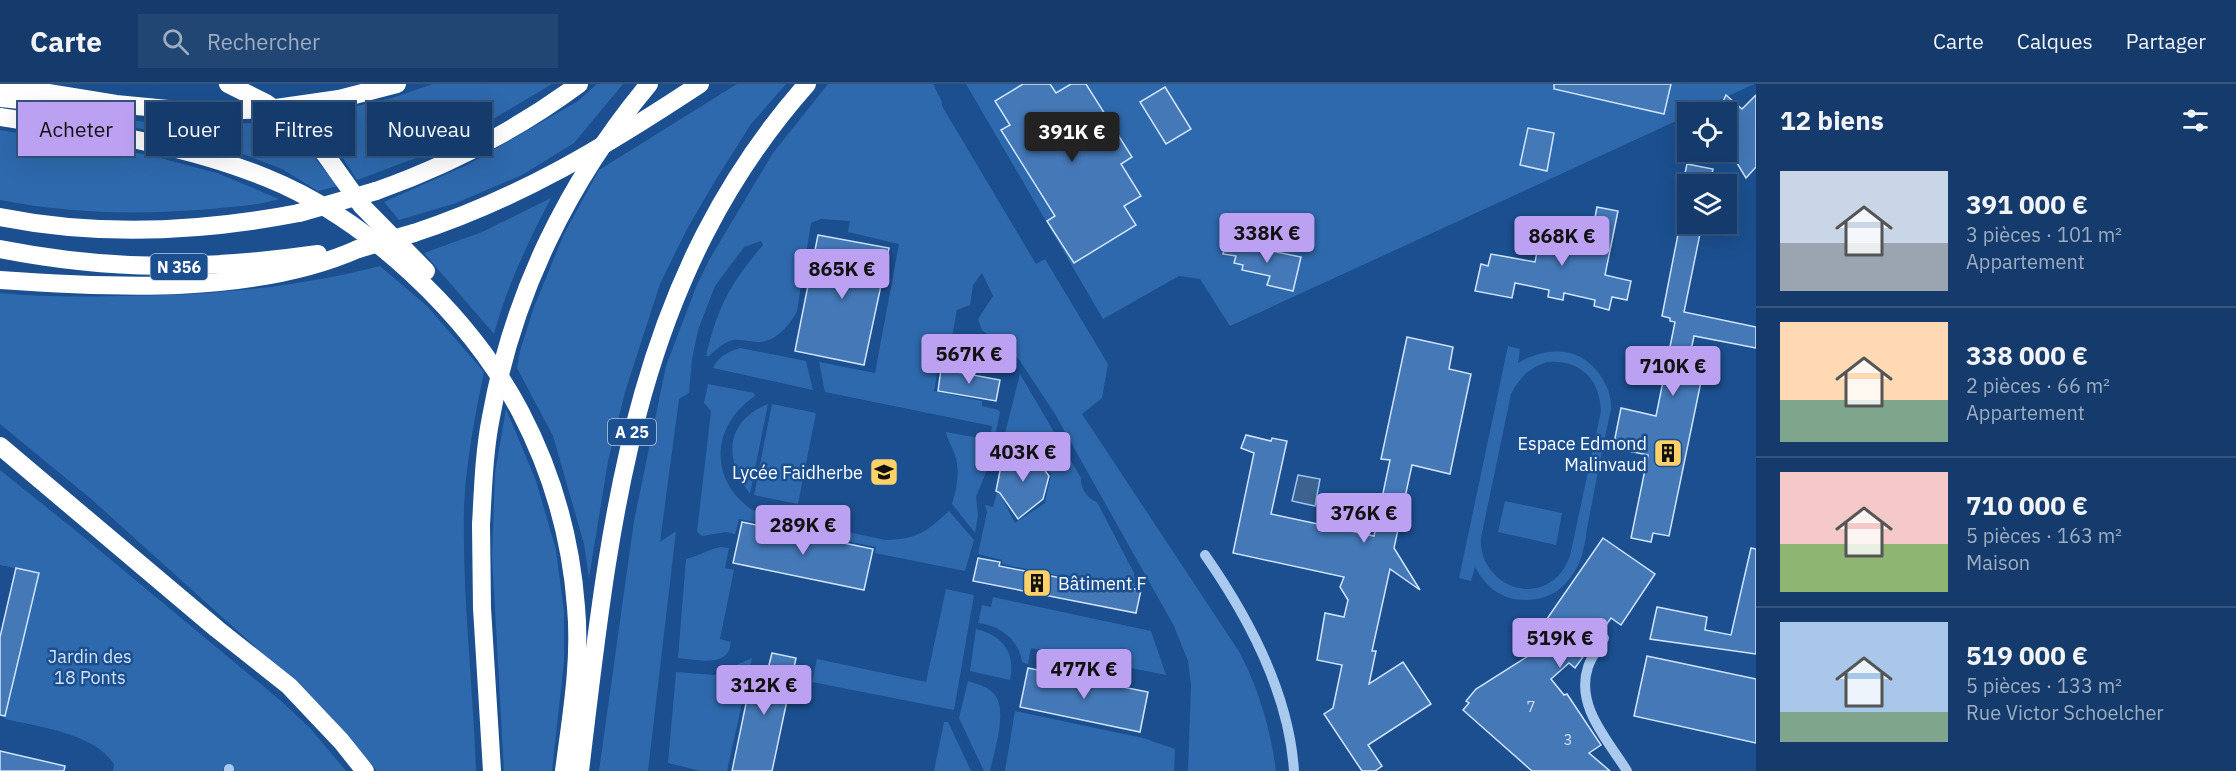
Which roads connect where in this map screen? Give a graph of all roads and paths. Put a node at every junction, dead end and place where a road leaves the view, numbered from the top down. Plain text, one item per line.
1 (228, 84) edge
2 (397, 84) edge
3 (579, 84) edge
4 (649, 84) edge
5 (700, 84) edge
6 (807, 84) edge
7 (0, 85) edge
8 (0, 98) edge
9 (146, 107) edge
10 (146, 110) edge
11 (241, 110) edge
12 (0, 117) edge
13 (0, 217) edge
14 (0, 249) edge
15 (358, 249) junction
16 (0, 280) edge
17 (444, 306) junction
18 (0, 447) edge
19 (1205, 555) dead end
20 (1604, 638) dead end
21 (365, 771) edge
22 (492, 771) edge
23 (564, 771) edge
24 (580, 771) edge
25 (1294, 771) edge
26 (1627, 771) edge

1 - 17 highway
2 - 11 highway, bridge
3 - 13 highway, bridge
4 - 22 highway, bridge
5 - 15 highway, N 356, bridge
6 - 24 highway, A 25
7 - 9 highway
8 - 10 highway
12 - 17 highway
14 - 15 highway, N 356
15 - 16 highway
17 - 23 highway
18 - 21 highway
19 - 25 street
20 - 26 street

